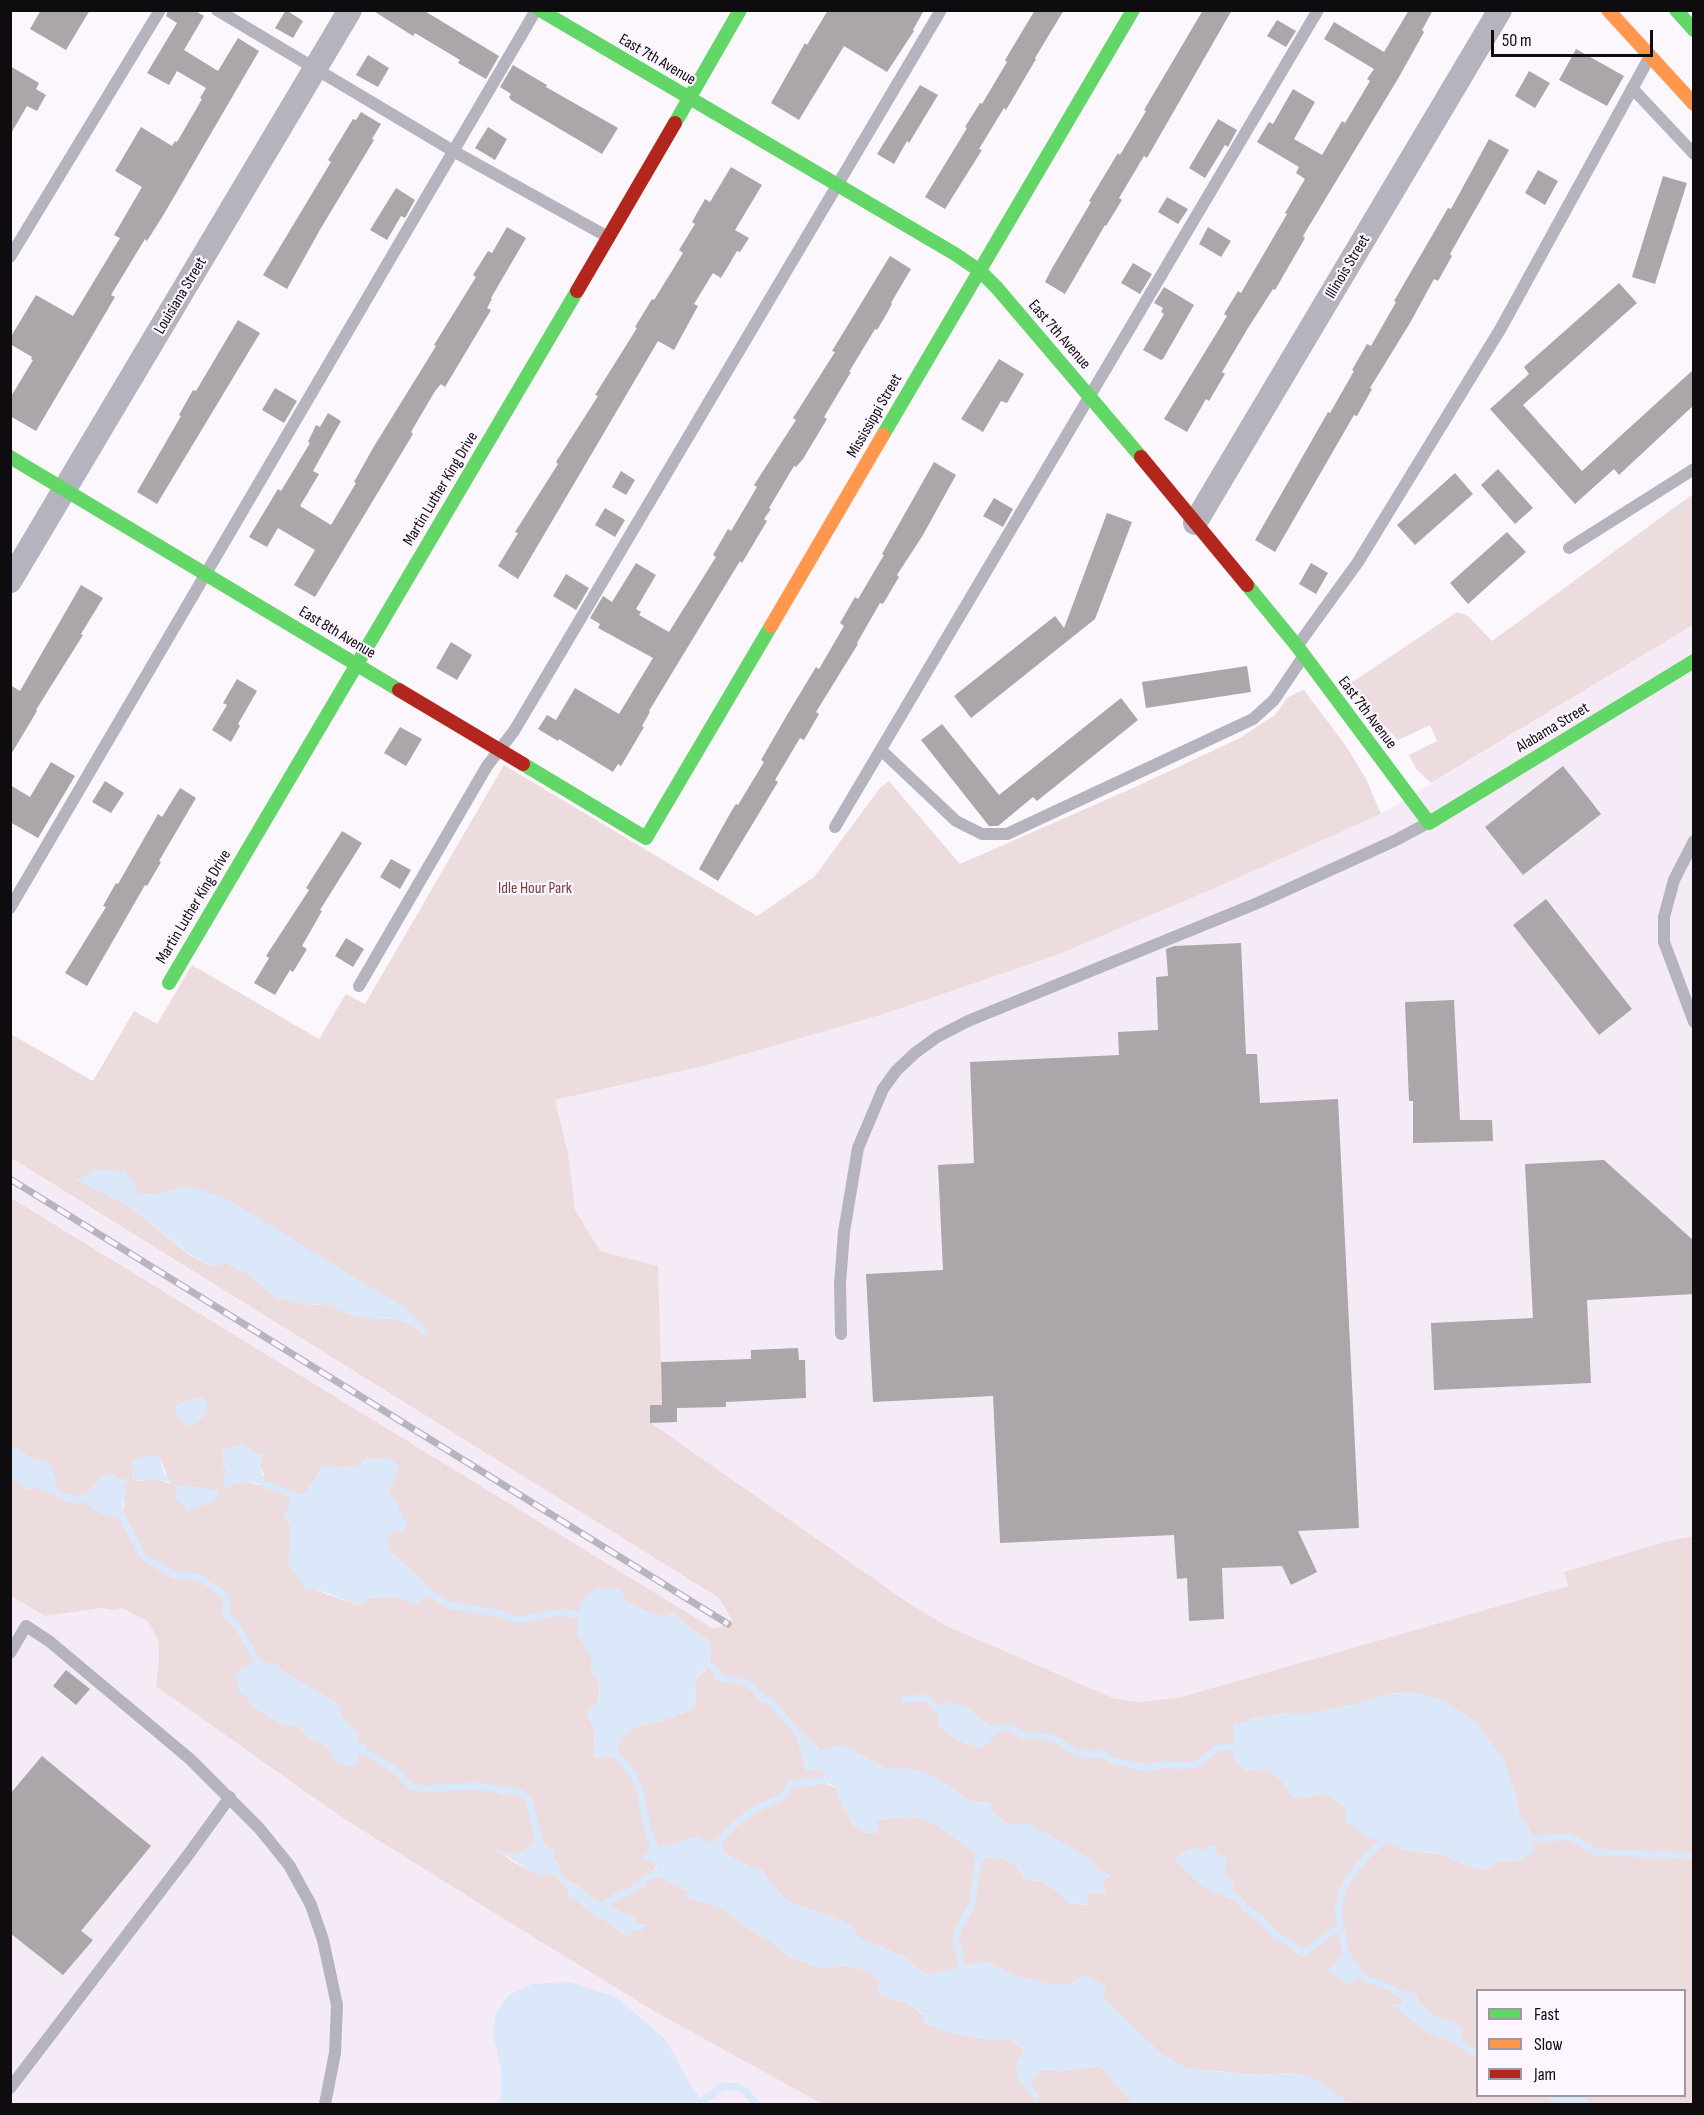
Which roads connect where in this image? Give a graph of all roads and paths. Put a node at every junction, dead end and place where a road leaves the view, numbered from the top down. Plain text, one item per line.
1 (160, 10) edge
2 (217, 10) edge
3 (350, 10) edge
4 (538, 10) edge
5 (740, 10) edge
6 (941, 10) edge
7 (1133, 10) edge
8 (1318, 10) edge
9 (1500, 10) edge
10 (1608, 10) edge
11 (1676, 10) edge
12 (1694, 30) edge
13 (1650, 57) junction
14 (317, 69) junction
15 (1632, 88) junction
16 (688, 97) junction
17 (1694, 104) edge
18 (455, 152) junction
19 (1694, 154) edge
20 (838, 185) junction
21 (608, 238) junction
22 (10, 257) edge
23 (980, 271) junction
24 (1090, 396) junction
25 (10, 457) edge
26 (1694, 469) edge
27 (65, 489) junction
28 (1195, 523) junction
29 (1569, 548) dead end
30 (207, 574) junction
31 (10, 581) edge
32 (1300, 651) junction
33 (1694, 661) edge
34 (356, 665) junction
35 (500, 750) junction
36 (881, 750) junction
37 (1429, 823) junction
38 (836, 827) dead end
39 (646, 838) joint
40 (1694, 841) edge
41 (10, 908) edge
42 (169, 983) dead end
43 (359, 986) dead end
44 (1694, 1022) edge
45 (841, 1334) dead end
46 (10, 1653) edge
47 (231, 1797) junction
48 (10, 2088) edge
49 (325, 2104) edge

1 - 22 lane
2 - 14 lane
3 - 14 street, Louisiana Street
4 - 16 street, East 7th Avenue
4 - 18 lane
5 - 16 street, Martin Luther King Drive
6 - 20 lane
7 - 23 street, Mississippi Street
8 - 24 lane
9 - 28 street, Illinois Street
10 - 13 street
11 - 12 street
13 - 15 lane
13 - 17 street
14 - 18 lane
14 - 27 street, Louisiana Street
15 - 19 lane
15 - 32 lane
16 - 20 street, East 7th Avenue
16 - 21 street, Martin Luther King Drive
18 - 21 lane
18 - 30 lane
20 - 23 street, East 7th Avenue
20 - 35 lane
21 - 34 street, Martin Luther King Drive
23 - 24 street, East 7th Avenue
23 - 39 street, Mississippi Street
24 - 28 street, East 7th Avenue
24 - 36 lane
25 - 27 street, East 8th Avenue
26 - 29 lane
27 - 30 street, East 8th Avenue
27 - 31 street, Louisiana Street
28 - 32 street, East 7th Avenue
30 - 34 street, East 8th Avenue
30 - 41 lane
32 - 36 lane
32 - 37 street, East 7th Avenue
33 - 37 street, Alabama Street
34 - 35 street, East 8th Avenue
34 - 42 street, Martin Luther King Drive
35 - 39 street, East 8th Avenue
35 - 43 lane
36 - 38 lane
37 - 45 lane
40 - 44 lane
46 - 47 lane
47 - 48 lane
47 - 49 lane

